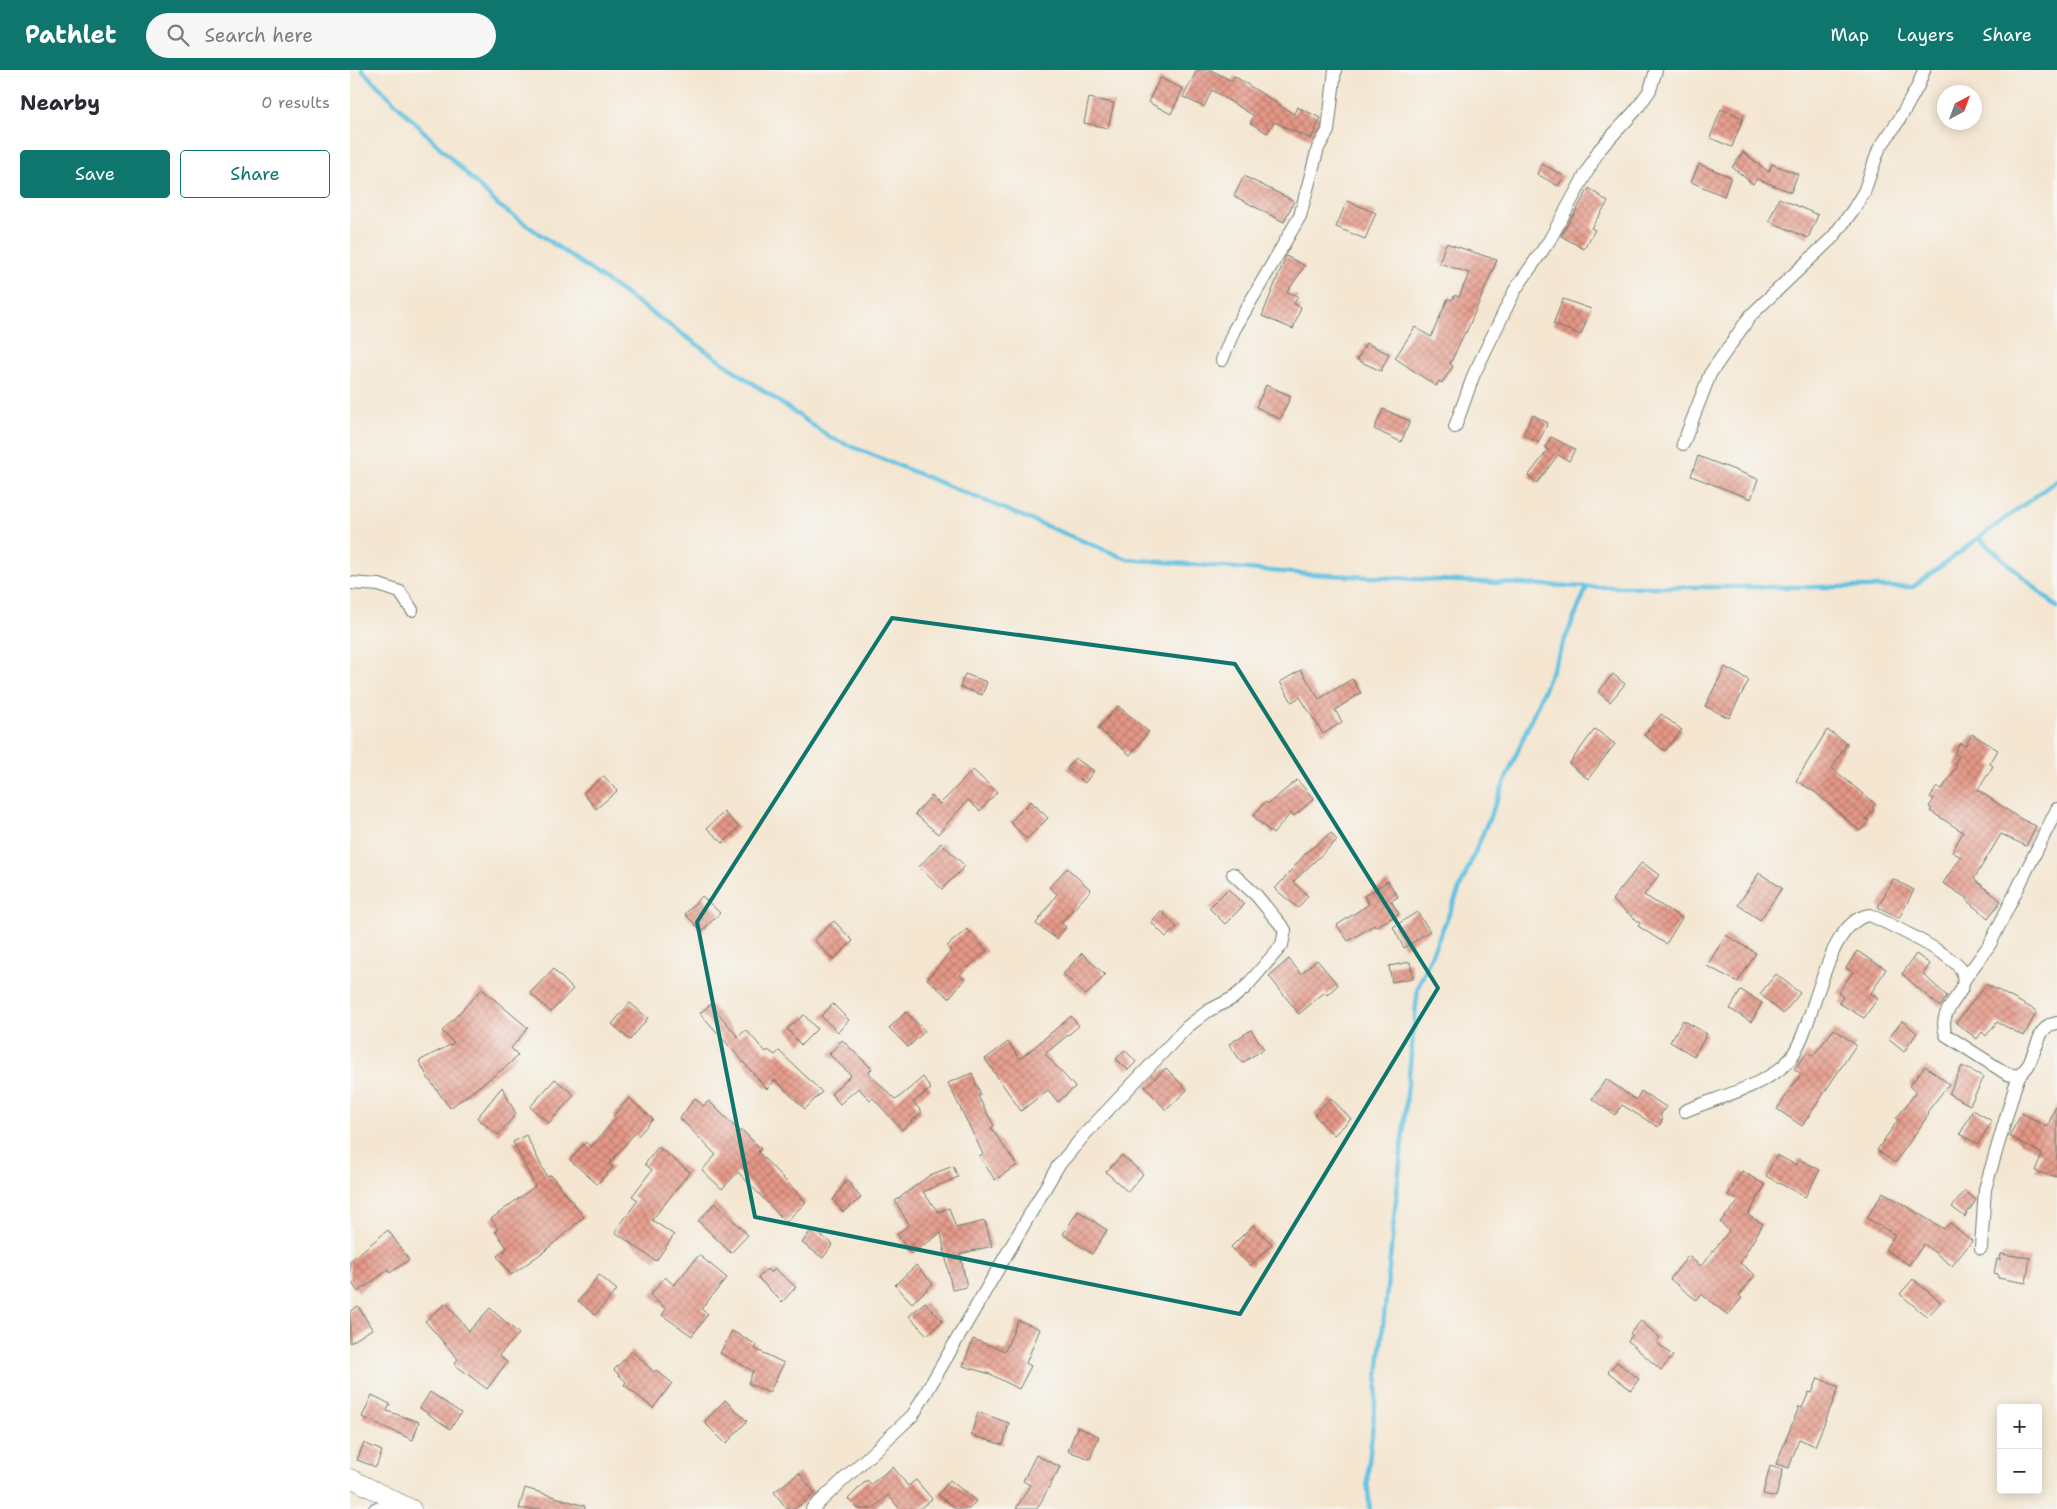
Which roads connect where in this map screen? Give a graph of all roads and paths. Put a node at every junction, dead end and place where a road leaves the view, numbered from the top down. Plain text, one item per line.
1 (1335, 70) edge
2 (1656, 70) edge
3 (1924, 70) edge
4 (1222, 360) dead end
5 (1455, 427) dead end
6 (1683, 444) dead end
7 (350, 583) edge
8 (412, 610) dead end
9 (2057, 809) edge
10 (1233, 874) dead end
11 (1964, 980) junction
12 (2057, 1023) edge
13 (2019, 1076) junction
14 (1685, 1111) dead end
15 (1981, 1248) dead end
16 (350, 1478) edge
17 (408, 1507) edge
18 (375, 1509) edge
19 (812, 1509) edge

1 - 4 street
2 - 5 street
3 - 6 street
7 - 8 street
9 - 11 street
10 - 19 street
11 - 13 street
11 - 14 street
12 - 13 street
13 - 15 street
16 - 17 street
17 - 18 street

